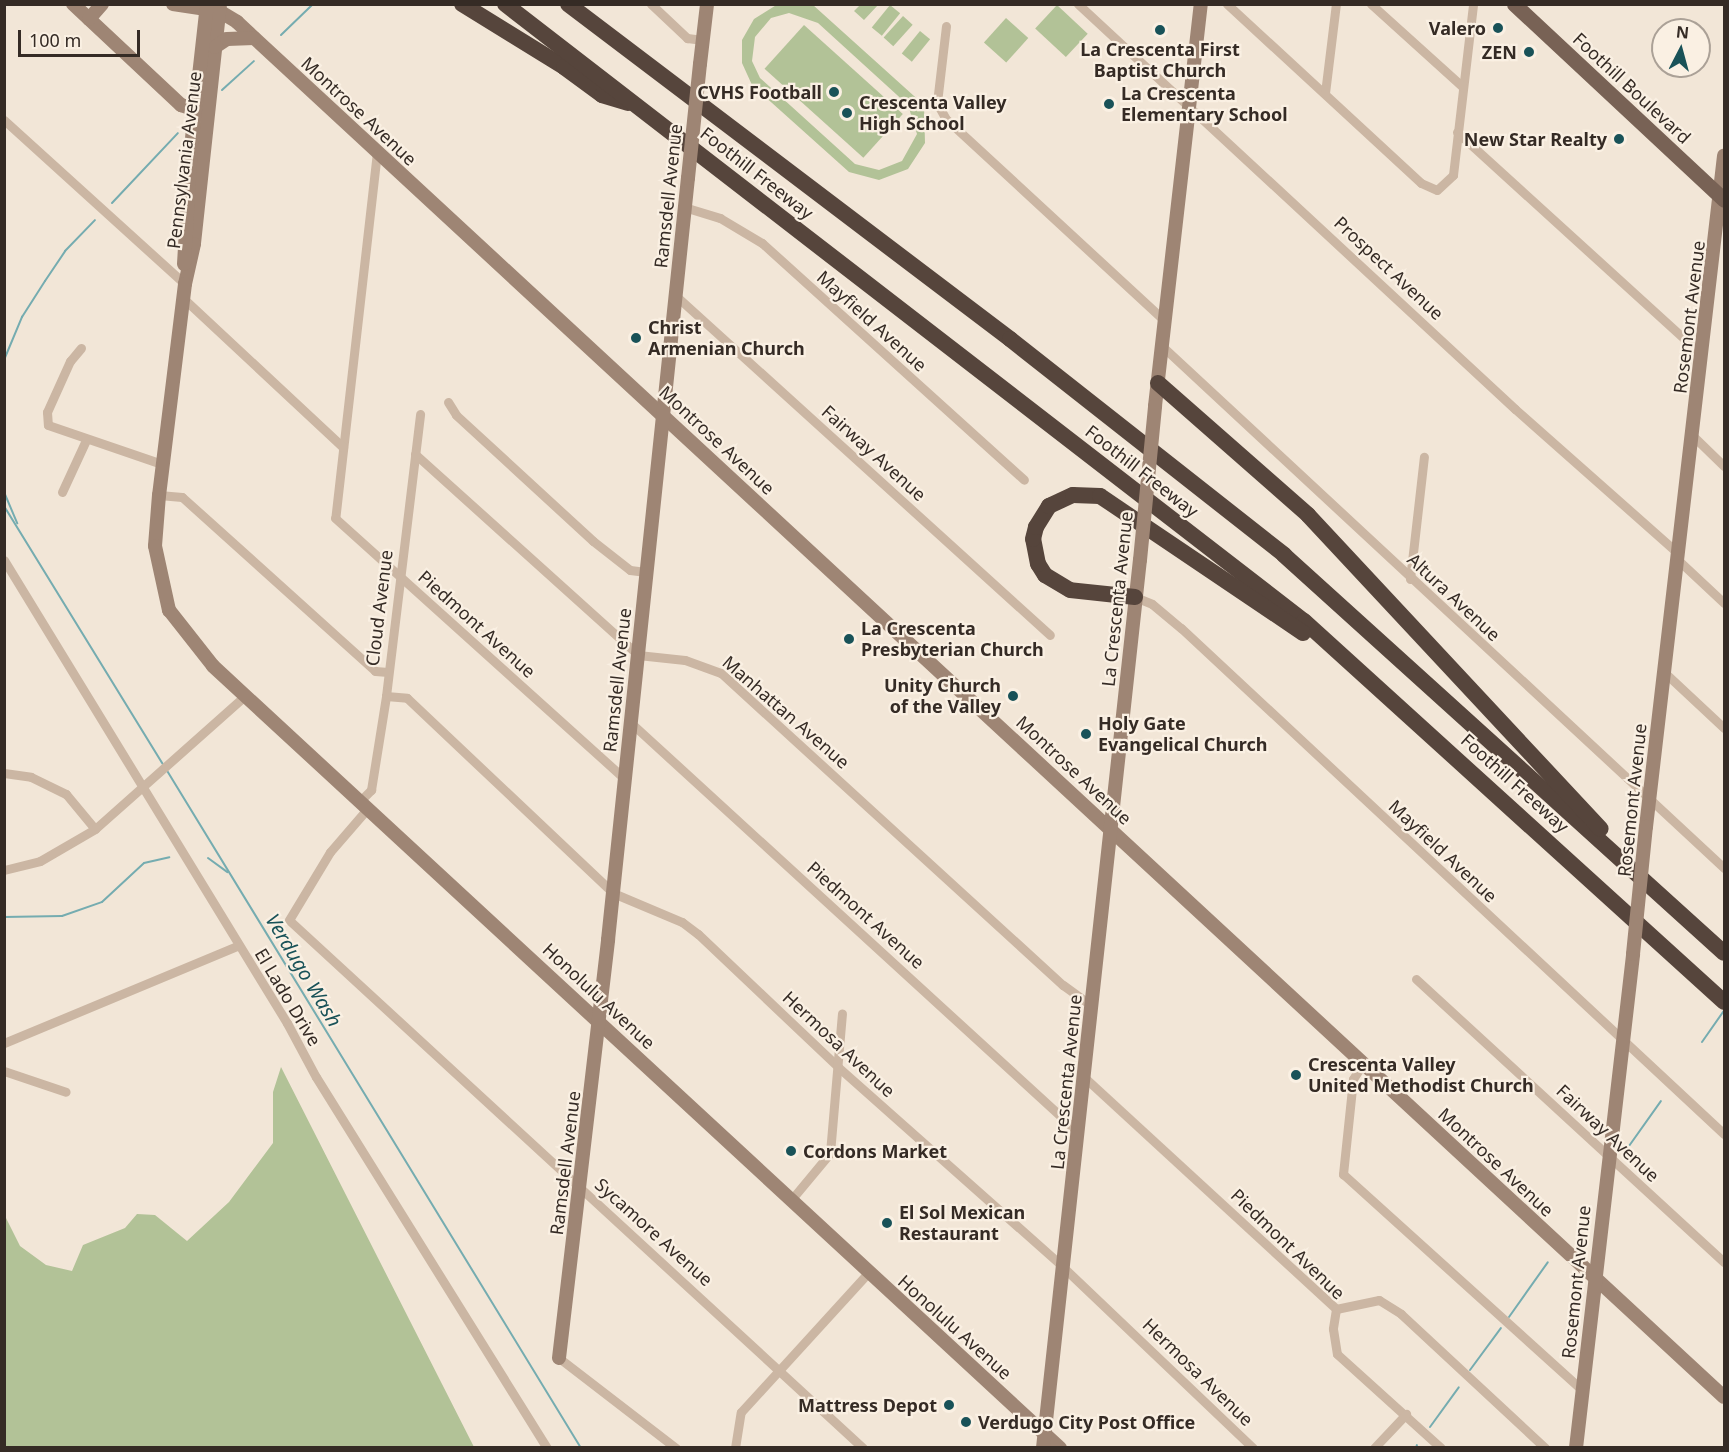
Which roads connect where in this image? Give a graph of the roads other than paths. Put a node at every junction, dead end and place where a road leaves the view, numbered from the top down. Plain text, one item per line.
1 (73, 4) edge
2 (102, 4) edge
3 (173, 4) edge
4 (462, 4) edge
5 (505, 4) edge
6 (651, 4) edge
7 (707, 4) edge
8 (1078, 4) edge
9 (1201, 4) edge
10 (1227, 4) edge
11 (1335, 4) edge
12 (1371, 4) edge
13 (1473, 4) edge
14 (1514, 4) edge
15 (213, 7) edge
16 (574, 7) edge
17 (89, 19) junction
18 (946, 26) dead end
19 (254, 38) junction
20 (703, 40) junction
21 (215, 47) junction
22 (1463, 87) junction
23 (1325, 93) junction
24 (639, 106) junction
25 (1189, 106) junction
26 (201, 112) junction
27 (4, 120) edge
28 (1457, 132) junction
29 (377, 152) junction
30 (1725, 156) edge
31 (1723, 198) edge
32 (684, 207) junction
33 (185, 284) junction
34 (675, 295) junction
35 (183, 298) junction
36 (1165, 321) junction
37 (1162, 347) junction
38 (81, 348) dead end
39 (1701, 355) junction
40 (1158, 383) junction
41 (448, 402) dead end
42 (662, 412) junction
43 (420, 414) dead end
44 (1693, 436) junction
45 (86, 440) junction
46 (343, 447) junction
47 (415, 454) junction
48 (1424, 457) dead end
49 (162, 464) junction
50 (1725, 466) edge
51 (1024, 480) dead end
52 (62, 492) dead end
53 (159, 495) junction
54 (156, 546) joint
55 (1678, 556) junction
56 (4, 560) edge
57 (646, 572) junction
58 (399, 577) junction
59 (1410, 579) junction
60 (1135, 597) junction
61 (1725, 603) edge
62 (1050, 635) dead end
63 (638, 654) junction
64 (388, 672) junction
65 (1664, 672) junction
66 (1368, 677) junction
67 (245, 696) junction
68 (386, 696) junction
69 (631, 723) junction
70 (1725, 728) edge
71 (4, 773) edge
72 (624, 778) junction
73 (144, 787) junction
74 (1650, 799) junction
75 (364, 805) junction
76 (1110, 826) junction
77 (95, 829) junction
78 (1725, 868) edge
79 (4, 870) edge
80 (613, 893) junction
81 (1667, 901) junction
82 (289, 920) joint
83 (237, 946) junction
84 (1725, 953) edge
85 (1416, 980) dead end
86 (1725, 1002) edge
87 (1092, 1006) junction
88 (842, 1014) dead end
89 (598, 1019) junction
90 (1620, 1040) junction
91 (4, 1043) edge
92 (1363, 1063) junction
93 (838, 1067) junction
94 (4, 1071) edge
95 (1084, 1077) junction
96 (66, 1092) dead end
97 (1078, 1132) junction
98 (1725, 1134) edge
99 (1608, 1155) junction
100 (580, 1188) junction
101 (791, 1200) junction
102 (1725, 1262) edge
103 (1064, 1268) junction
104 (869, 1272) junction
105 (1595, 1277) junction
106 (1336, 1309) junction
107 (559, 1358) joint
108 (779, 1369) junction
109 (1582, 1390) junction
110 (1725, 1397) edge
111 (1406, 1414) junction
112 (1044, 1440) edge
113 (547, 1448) edge
114 (676, 1448) edge
115 (735, 1448) edge
116 (864, 1448) edge
117 (1060, 1448) edge
118 (1253, 1448) edge
119 (1374, 1448) edge
120 (1441, 1448) edge
121 (1545, 1448) edge
122 (1576, 1448) edge

1 - 17 street
2 - 17 street
3 - 15 street
4 - 24 highway
5 - 24 highway, Foothill Freeway
6 - 20 street
7 - 20 street, Ramsdell Avenue
8 - 25 street, Prospect Avenue
9 - 25 street, La Crescenta Avenue
10 - 23 street
11 - 23 street
12 - 22 street
13 - 22 street
14 - 31 main road, Foothill Boulevard
15 - 19 street, Montrose Avenue
15 - 21 street, Pennsylvania Avenue
15 - 26 street, Pennsylvania Avenue
16 - 81 highway, Foothill Freeway
17 - 26 street
18 - 36 street
19 - 21 street
19 - 29 street, Montrose Avenue
20 - 32 street, Ramsdell Avenue, bridge
21 - 26 street, Pennsylvania Avenue
22 - 28 street
23 - 28 street
24 - 66 highway, Foothill Freeway
25 - 36 street, La Crescenta Avenue
25 - 55 street, Prospect Avenue
26 - 33 street, Pennsylvania Avenue
27 - 33 street
28 - 39 street
29 - 42 street, Montrose Avenue
29 - 46 street
30 - 31 street, Rosemont Avenue
31 - 39 street, Rosemont Avenue
32 - 34 street, Ramsdell Avenue
32 - 51 street, Mayfield Avenue
33 - 35 street, Pennsylvania Avenue
34 - 42 street, Ramsdell Avenue
34 - 62 street, Fairway Avenue
35 - 46 street
35 - 49 street, Pennsylvania Avenue
36 - 37 street, La Crescenta Avenue
37 - 40 street, La Crescenta Avenue
37 - 59 street, Altura Avenue
38 - 45 street
39 - 44 street, Rosemont Avenue
40 - 60 street, La Crescenta Avenue, bridge
40 - 81 highway
41 - 57 street
42 - 57 street, Ramsdell Avenue
42 - 76 street, Montrose Avenue
43 - 47 street, Cloud Avenue
44 - 50 street
44 - 55 street, Rosemont Avenue
45 - 49 street
45 - 52 street
46 - 58 street, Piedmont Avenue
47 - 58 street, Cloud Avenue
47 - 63 street
48 - 59 street
49 - 53 street, Pennsylvania Avenue
53 - 54 street, Pennsylvania Avenue
53 - 64 street
54 - 67 street, Honolulu Avenue
55 - 61 street, Prospect Avenue
55 - 65 street, Rosemont Avenue
56 - 73 street, El Lado Drive
57 - 63 street, Ramsdell Avenue
58 - 64 street, Cloud Avenue
58 - 72 street, Piedmont Avenue
59 - 74 street, Altura Avenue
60 - 66 highway
60 - 76 street, La Crescenta Avenue
60 - 90 street, Mayfield Avenue
63 - 69 street, Ramsdell Avenue
63 - 87 street, Manhattan Avenue
64 - 68 street, Cloud Avenue
65 - 70 street
65 - 74 street, Rosemont Avenue
66 - 86 highway, Foothill Freeway
67 - 73 street
67 - 75 street, Honolulu Avenue
68 - 75 street, Cloud Avenue
68 - 80 street, Hermosa Avenue
69 - 72 street, Ramsdell Avenue
69 - 97 street, Piedmont Avenue
71 - 77 street
72 - 80 street, Ramsdell Avenue
73 - 77 street
73 - 83 street, El Lado Drive
74 - 78 street, Altura Avenue
74 - 90 street, Rosemont Avenue, bridge
75 - 82 street, Cloud Avenue
75 - 89 street, Honolulu Avenue
76 - 87 street, La Crescenta Avenue
76 - 92 street, Montrose Avenue
77 - 79 street
80 - 89 street, Ramsdell Avenue
80 - 93 street, Hermosa Avenue
81 - 84 highway, Foothill Freeway
82 - 100 street, Sycamore Avenue
83 - 91 street
83 - 113 street, El Lado Drive
85 - 99 street, Fairway Avenue
87 - 95 street, La Crescenta Avenue
88 - 93 street
89 - 100 street, Ramsdell Avenue
89 - 101 street, Honolulu Avenue
90 - 98 street, Mayfield Avenue
90 - 99 street, Rosemont Avenue
92 - 105 street, Montrose Avenue
92 - 109 street
93 - 101 street
93 - 103 street, Hermosa Avenue
94 - 96 street
95 - 97 street, La Crescenta Avenue
95 - 106 street, Piedmont Avenue
97 - 103 street, La Crescenta Avenue
99 - 102 street, Fairway Avenue
99 - 105 street, Rosemont Avenue
100 - 107 street, Ramsdell Avenue
100 - 108 street, Sycamore Avenue
101 - 104 street, Honolulu Avenue
103 - 112 street, La Crescenta Avenue
103 - 118 street, Hermosa Avenue
104 - 108 street
104 - 112 street, Honolulu Avenue
105 - 109 street, Rosemont Avenue
105 - 110 street, Montrose Avenue
106 - 111 street, Piedmont Avenue
106 - 121 street
107 - 114 street
108 - 115 street
108 - 116 street, Sycamore Avenue
109 - 122 street, Rosemont Avenue
111 - 119 street
111 - 120 street, Piedmont Avenue
112 - 117 street, Honolulu Avenue

